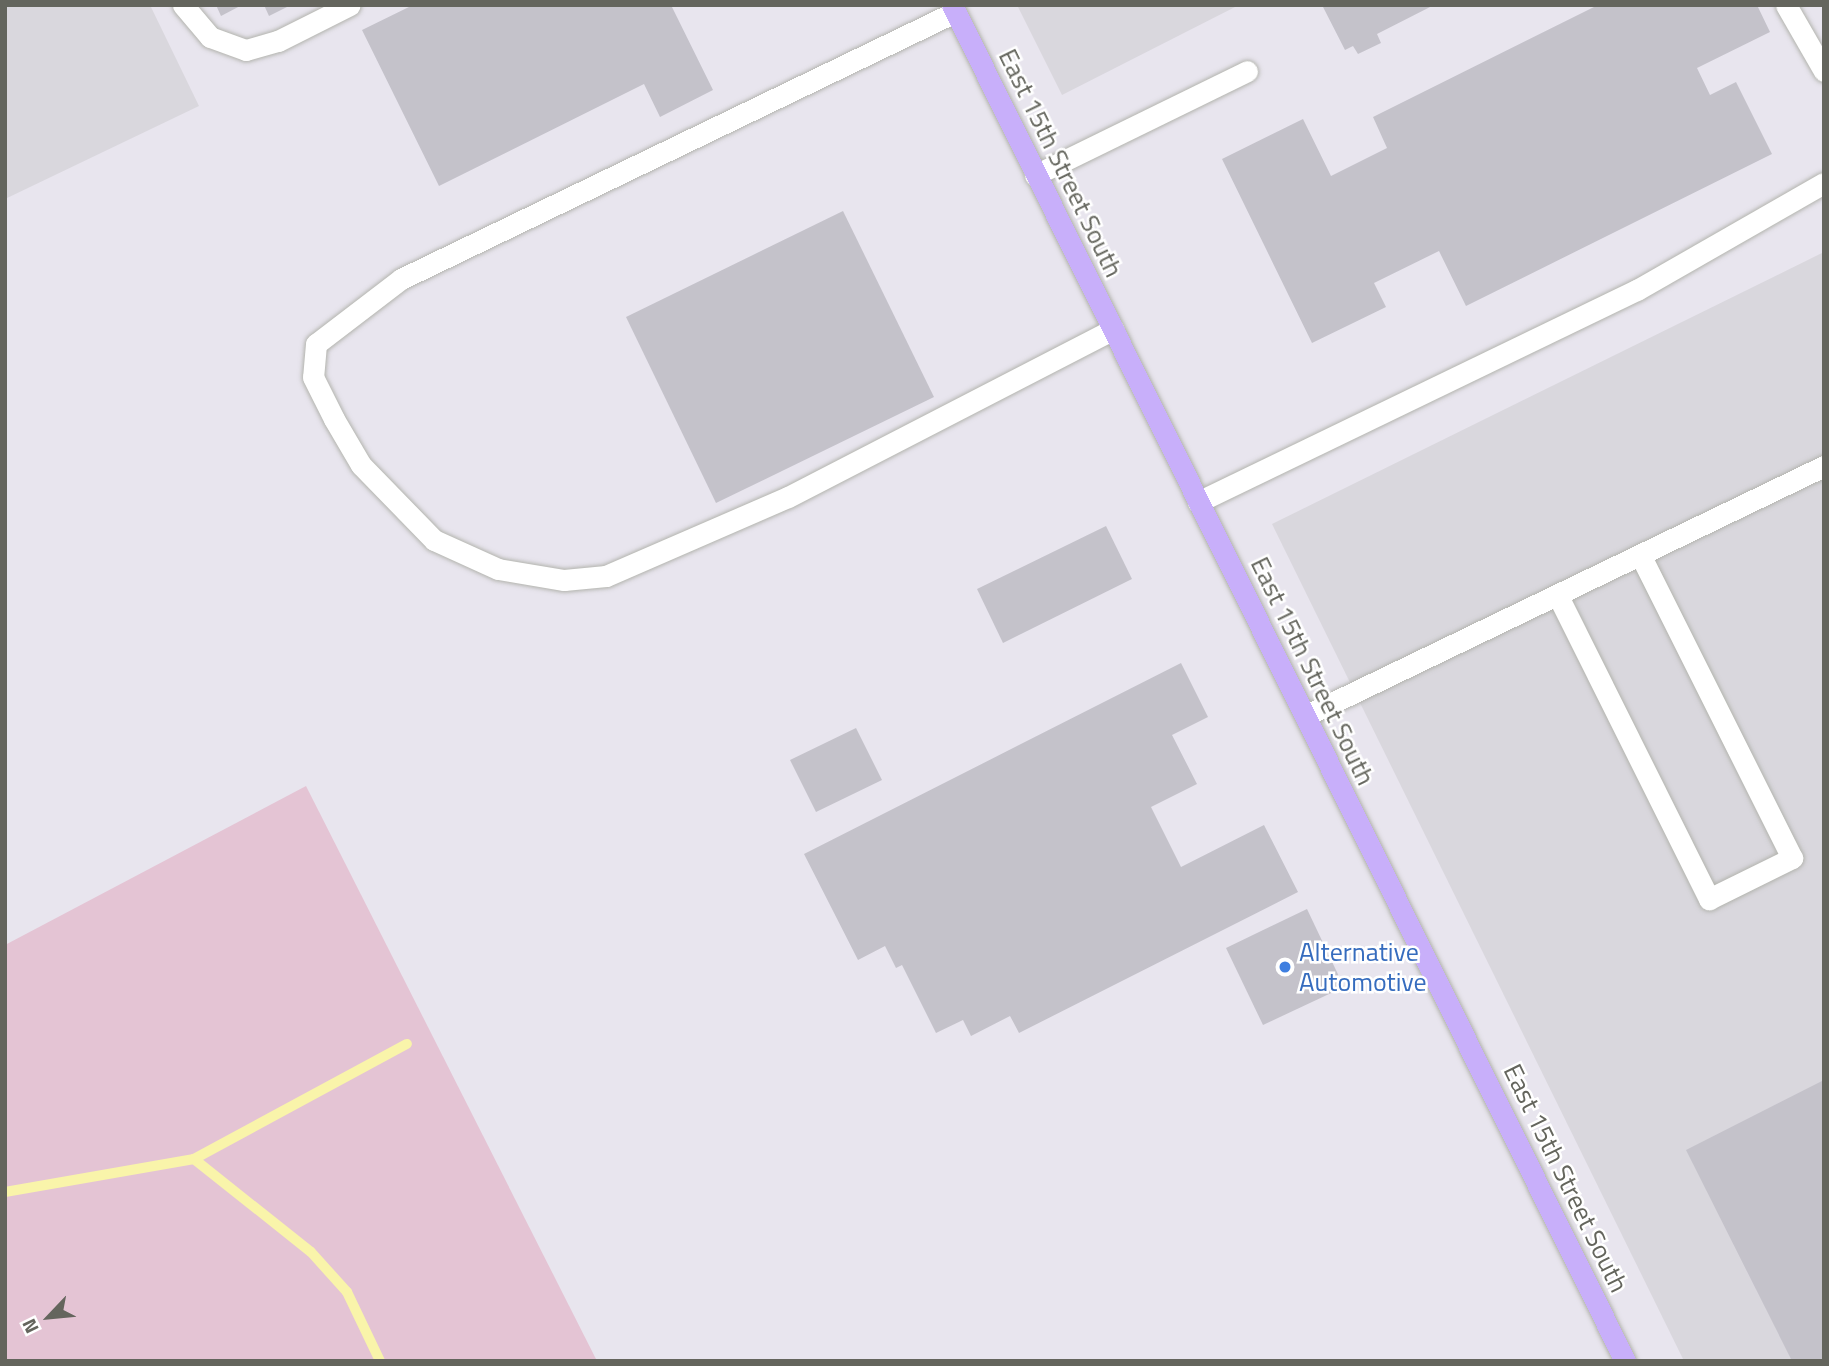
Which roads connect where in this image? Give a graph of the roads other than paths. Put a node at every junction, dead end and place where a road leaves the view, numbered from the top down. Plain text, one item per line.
1 (183, 5) edge
2 (350, 5) edge
3 (1786, 5) edge
4 (953, 8) edge
5 (1247, 71) dead end
6 (1824, 71) edge
7 (1035, 175) junction
8 (1824, 183) edge
9 (1113, 329) junction
10 (1824, 466) edge
11 (1198, 502) junction
12 (1641, 556) junction
13 (1558, 596) junction
14 (1305, 716) junction
15 (1625, 1361) edge

1 - 2 lane
3 - 6 lane
4 - 7 main road, East 15th Street South
4 - 9 lane
5 - 7 lane
7 - 9 main road, East 15th Street South
8 - 11 lane
9 - 11 main road, East 15th Street South
10 - 12 lane
11 - 14 main road, East 15th Street South
12 - 13 lane
12 - 13 lane
13 - 14 lane
14 - 15 main road, East 15th Street South

